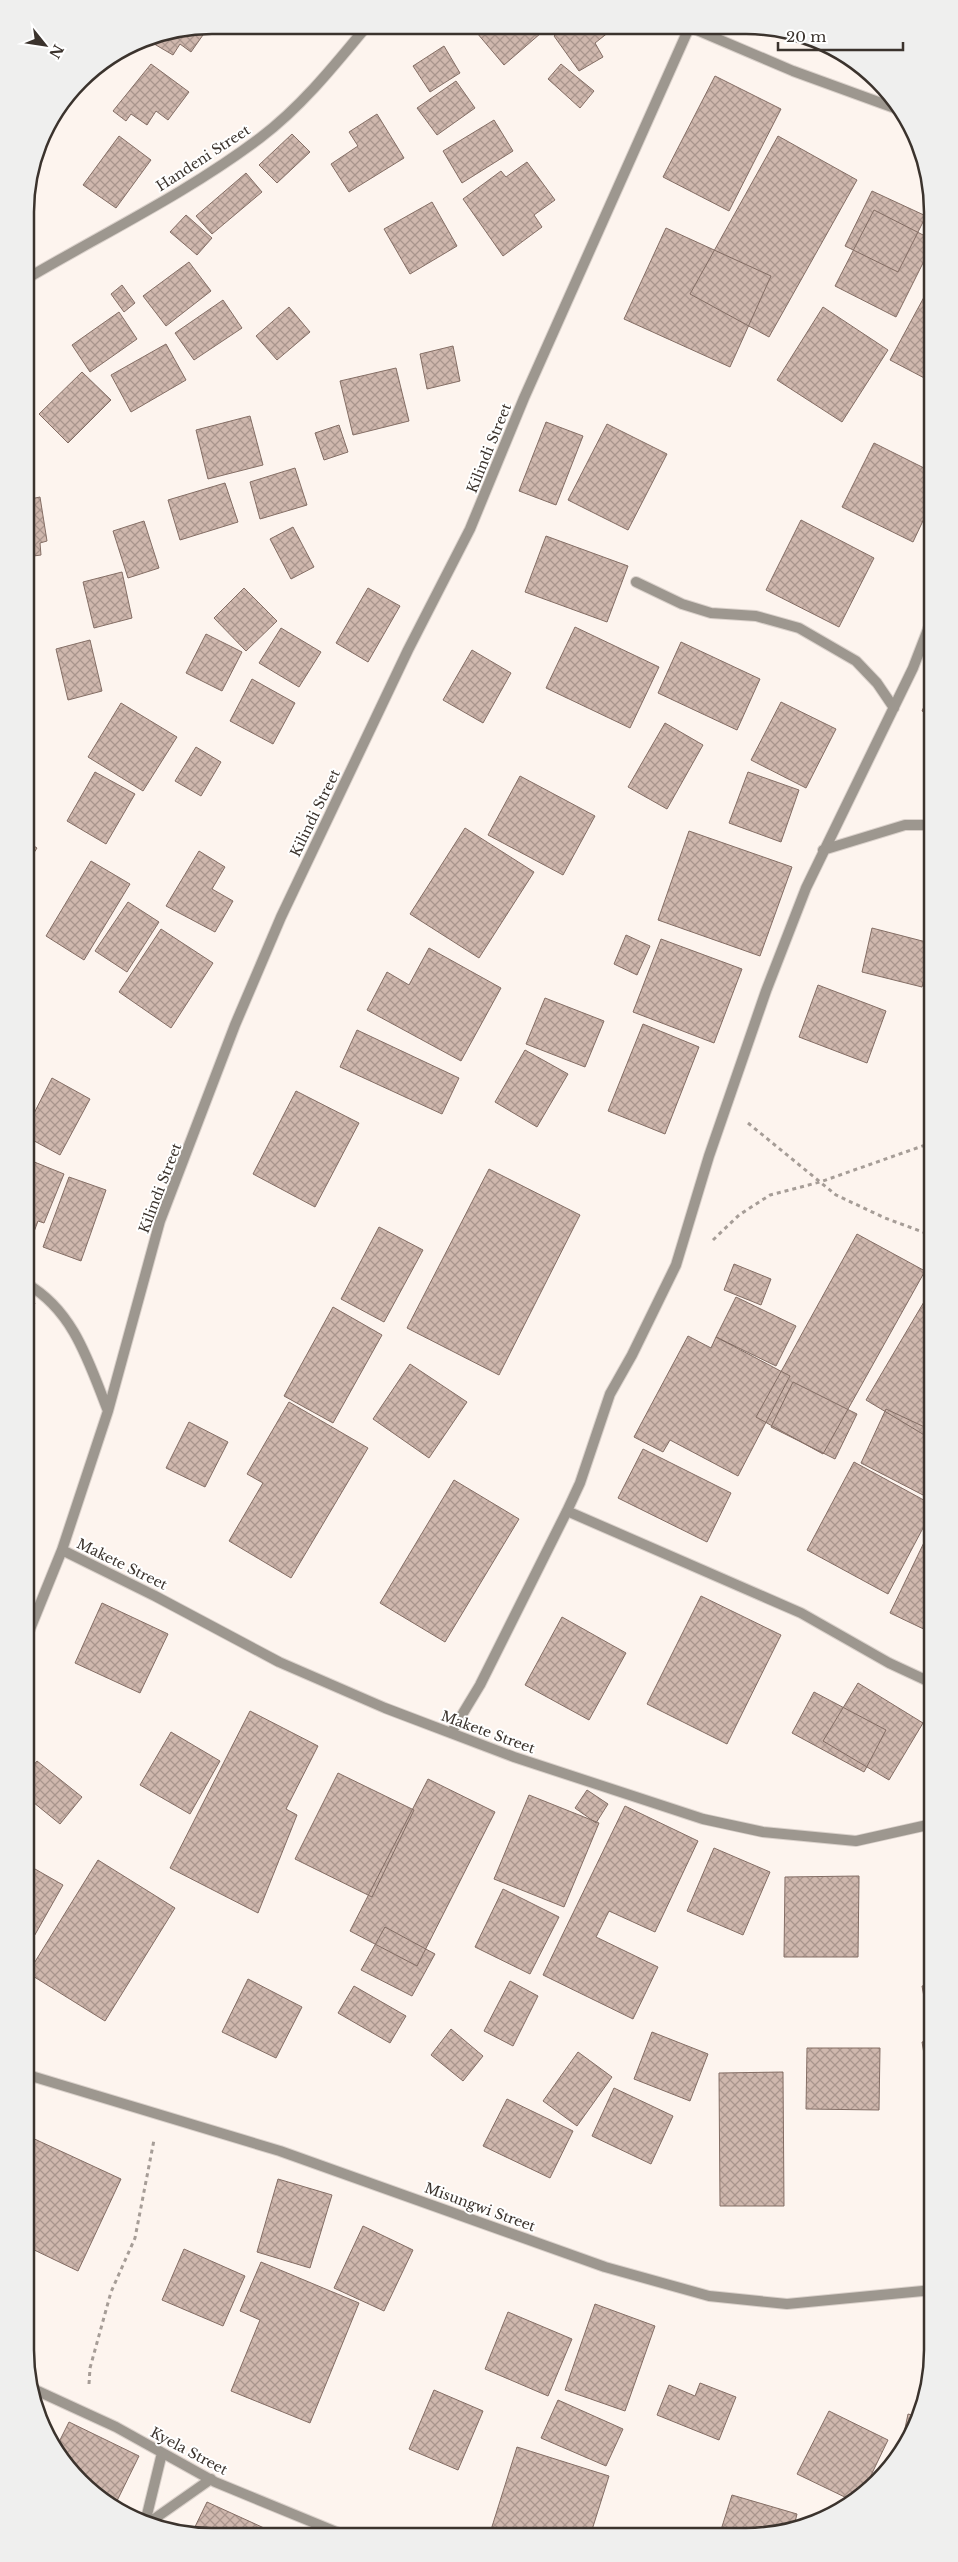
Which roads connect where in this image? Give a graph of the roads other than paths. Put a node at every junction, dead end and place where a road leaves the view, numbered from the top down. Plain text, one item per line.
1 (359, 34) edge
2 (688, 34) edge
3 (705, 34) edge
4 (890, 108) edge
5 (34, 274) edge
6 (636, 582) dead end
7 (924, 638) edge
8 (894, 708) junction
9 (924, 825) edge
10 (823, 850) junction
11 (34, 1288) edge
12 (108, 1411) junction
13 (567, 1511) junction
14 (62, 1550) junction
15 (34, 1619) edge
16 (924, 1679) edge
17 (451, 1733) junction
18 (924, 1826) edge
19 (34, 2077) edge
20 (924, 2291) edge
21 (39, 2391) edge
22 (162, 2453) junction
23 (211, 2480) junction
24 (148, 2516) edge
25 (154, 2519) edge
26 (327, 2528) edge

1 - 5 street, Handeni Street
2 - 12 street, Kilindi Street
3 - 4 street
6 - 8 street
7 - 8 street
8 - 10 street
9 - 10 street
10 - 13 street
11 - 12 street
12 - 14 street, Kilindi Street
13 - 16 street
13 - 17 street
14 - 15 street, Kilindi Street
14 - 17 street, Makete Street
17 - 18 street, Makete Street
19 - 20 street, Misungwi Street
21 - 22 street, Kyela Street
22 - 23 street, Kyela Street
22 - 24 street
23 - 25 street
23 - 26 street, Kyela Street

